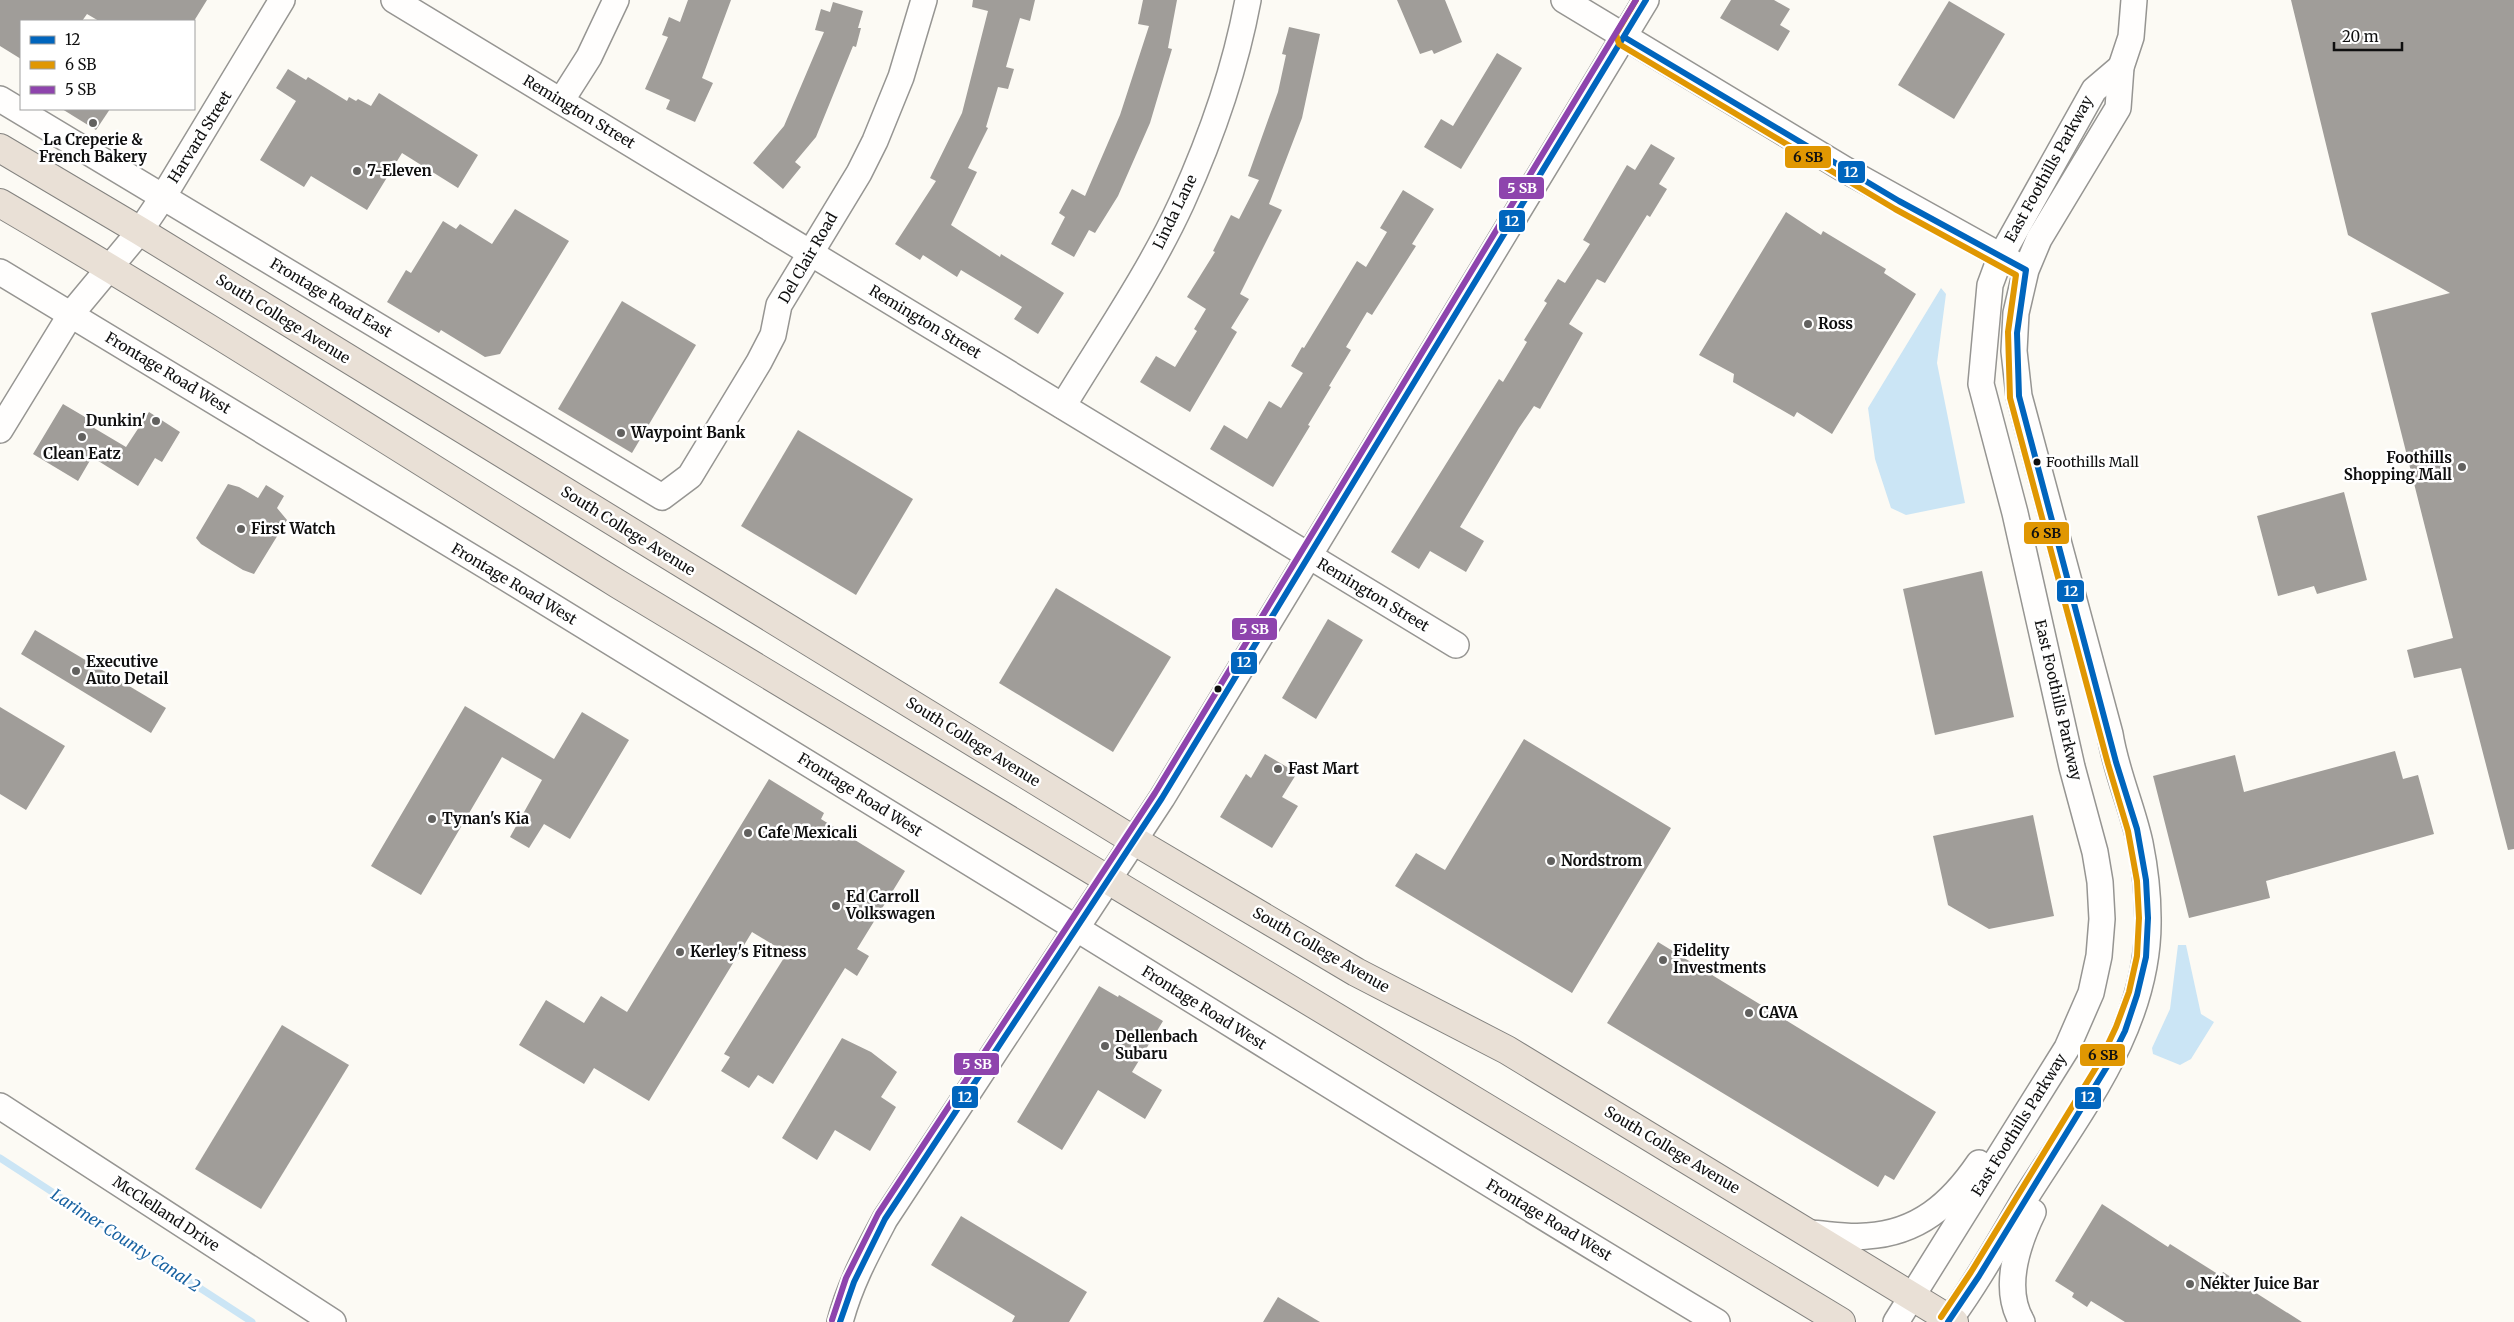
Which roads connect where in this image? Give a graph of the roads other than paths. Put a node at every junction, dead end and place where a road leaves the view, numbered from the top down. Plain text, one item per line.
1 (282, 0) edge
2 (394, 0) edge
3 (616, 0) edge
4 (924, 0) edge
5 (1248, 0) edge
6 (1564, 0) edge
7 (1646, 0) edge
8 (2134, 0) edge
9 (1624, 37) junction
10 (2121, 67) junction
11 (0, 99) edge
12 (561, 101) junction
13 (0, 148) edge
14 (162, 197) junction
15 (0, 203) edge
16 (140, 231) junction
17 (811, 253) junction
18 (2000, 258) junction
19 (109, 268) junction
20 (2026, 270) junction
21 (0, 272) edge
22 (71, 314) junction
23 (1063, 406) junction
24 (0, 430) edge
25 (662, 497) joint
26 (1308, 555) junction
27 (1456, 645) dead end
28 (1133, 840) junction
29 (1107, 879) junction
30 (1076, 928) junction
31 (0, 1106) edge
32 (2012, 1134) junction
33 (2039, 1178) junction
34 (1809, 1233) junction
35 (1913, 1296) junction
36 (1951, 1321) edge
37 (333, 1322) edge
38 (840, 1322) edge
39 (1717, 1322) edge
40 (1841, 1322) edge
41 (1896, 1322) edge
42 (2022, 1322) edge

1 - 14 street, Harvard Street
2 - 12 street, Remington Street
3 - 12 street
4 - 17 street, Del Clair Road
5 - 23 street, Linda Lane
6 - 9 street
7 - 9 street
8 - 10 street, East Foothills Parkway
9 - 18 street
9 - 26 street
10 - 18 street, East Foothills Parkway
10 - 20 street, East Foothills Parkway
11 - 14 street, Frontage Road East
12 - 17 street, Remington Street
13 - 16 highway, South College Avenue
14 - 16 street, Harvard Street
14 - 25 street, Frontage Road East
15 - 19 highway
16 - 19 street, Harvard Street
16 - 28 highway, South College Avenue
17 - 23 street, Remington Street
17 - 25 street, Del Clair Road
18 - 20 street
18 - 32 street, East Foothills Parkway
19 - 22 street, Harvard Street
19 - 29 highway
20 - 33 street, East Foothills Parkway
21 - 22 street, Frontage Road West
22 - 24 street, Harvard Street
22 - 30 street, Frontage Road West
23 - 26 street, Remington Street
26 - 27 street, Remington Street
26 - 28 street
28 - 29 street
28 - 34 highway, South College Avenue
29 - 30 street
29 - 40 highway
30 - 38 street
30 - 39 street, Frontage Road West
31 - 37 street, McClelland Drive
32 - 34 street
32 - 35 street, East Foothills Parkway
33 - 36 street, East Foothills Parkway
33 - 42 street
34 - 35 highway, South College Avenue
35 - 36 highway, South College Avenue
35 - 41 street, East Foothills Parkway

